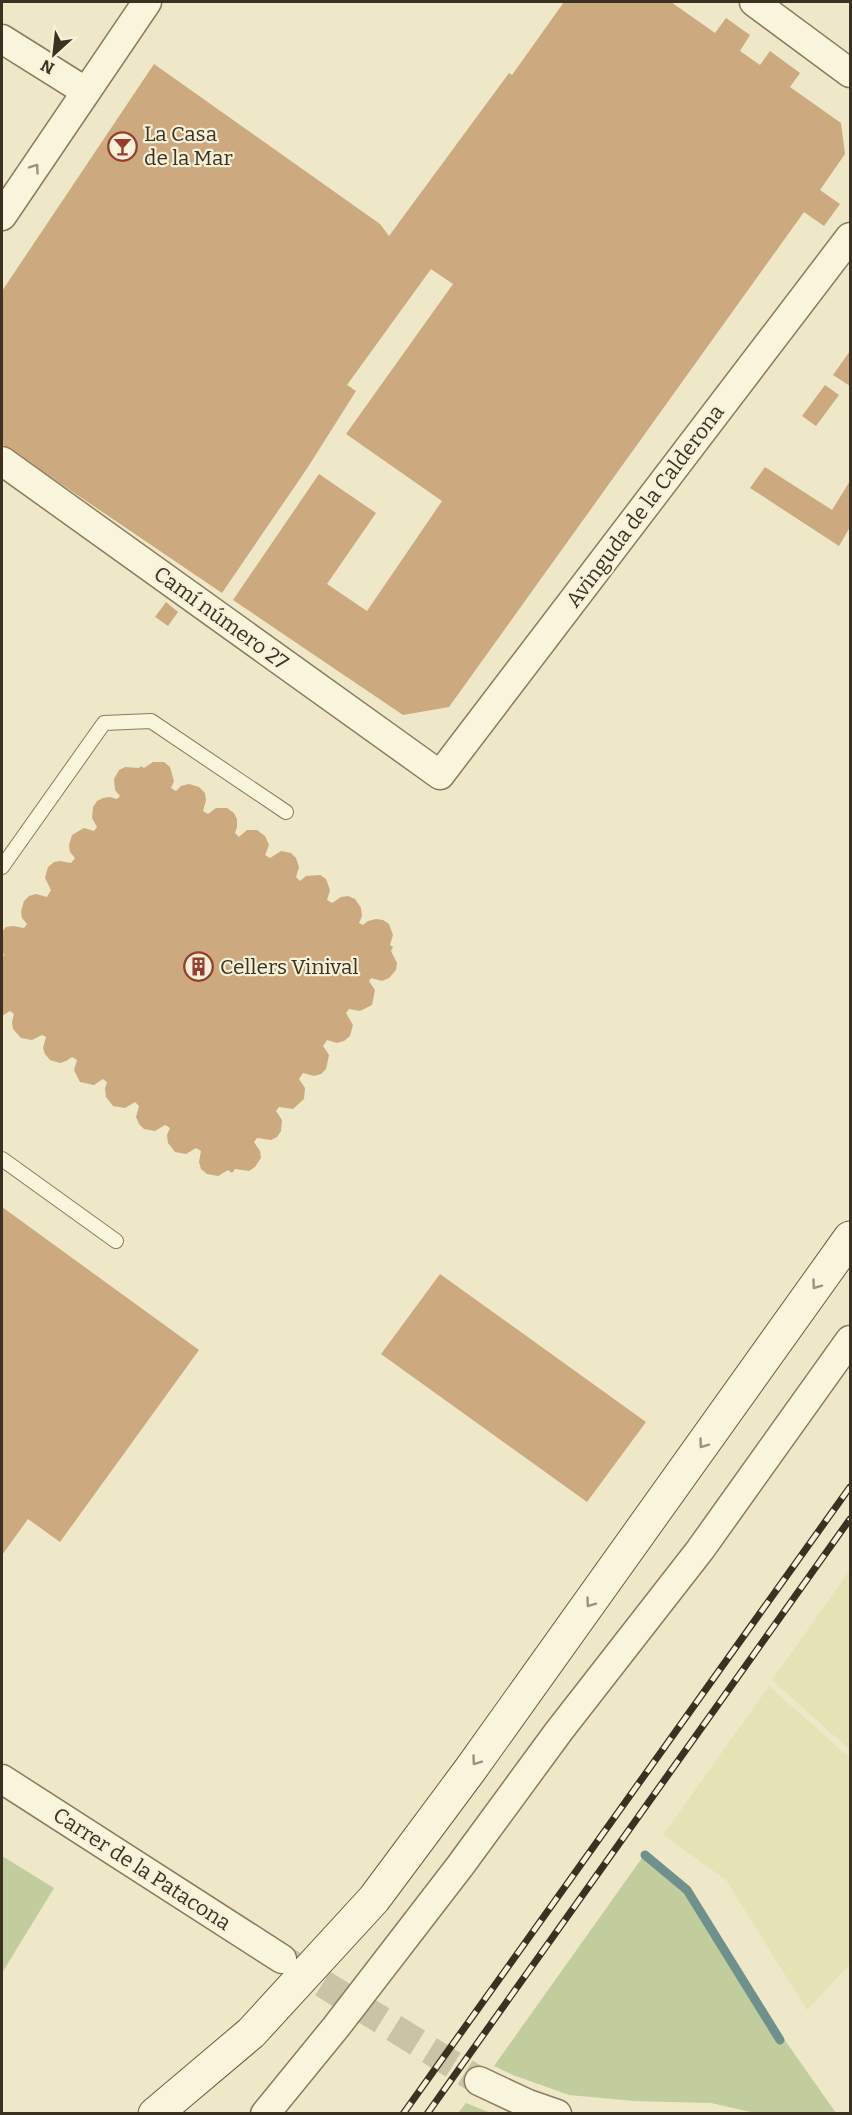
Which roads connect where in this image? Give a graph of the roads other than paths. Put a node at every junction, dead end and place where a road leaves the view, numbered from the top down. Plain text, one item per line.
1 (147, 2) edge
2 (754, 2) edge
3 (2, 39) edge
4 (850, 73) edge
5 (85, 91) junction
6 (2, 216) edge
7 (850, 237) edge
8 (2, 461) edge
9 (440, 775) joint
10 (286, 812) dead end
11 (2, 867) edge
12 (2, 1159) edge
13 (850, 1238) edge
14 (116, 1241) dead end
15 (850, 1340) edge
16 (2, 1779) edge
17 (282, 1959) tunnel mouth
18 (479, 2081) tunnel mouth
19 (155, 2114) edge
20 (265, 2114) edge
21 (557, 2114) edge

1 - 5 street
2 - 4 street
3 - 5 street
6 -> 5 street
7 - 9 street, Avinguda de la Calderona
8 - 9 street, Camí número 27
10 - 11 lane
12 - 14 lane
13 -> 19 main road
15 - 20 street
16 - 17 street, Carrer de la Patacona
18 - 21 street

